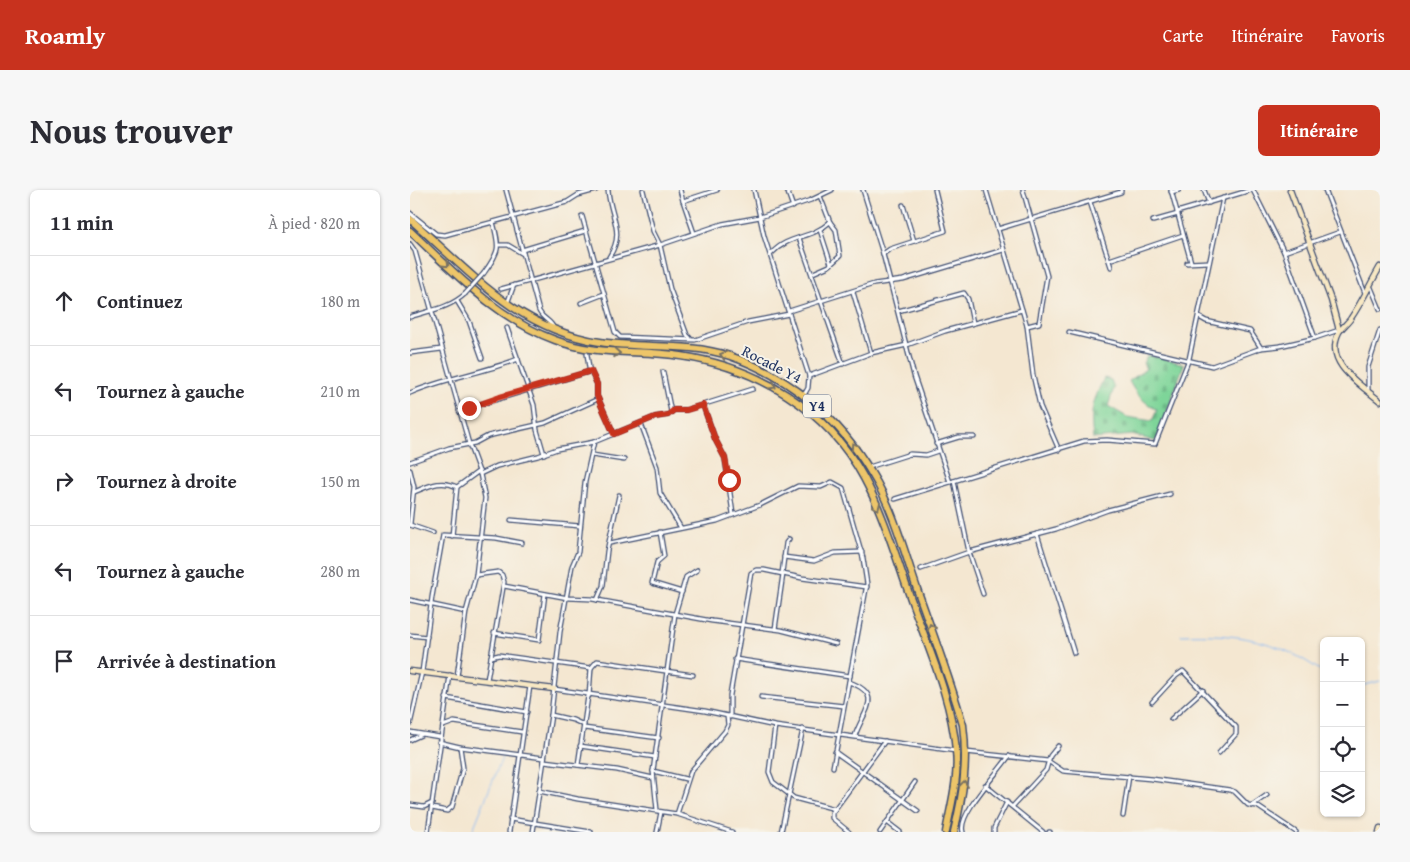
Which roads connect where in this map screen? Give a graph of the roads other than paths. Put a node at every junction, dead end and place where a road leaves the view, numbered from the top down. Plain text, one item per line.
1 (506, 190) edge
2 (596, 190) edge
3 (608, 190) edge
4 (643, 190) edge
5 (680, 190) edge
6 (717, 190) edge
7 (754, 190) edge
8 (787, 190) edge
9 (832, 190) edge
10 (863, 190) edge
11 (935, 190) edge
12 (986, 190) edge
13 (1023, 190) edge
14 (1121, 190) edge
15 (1179, 190) edge
16 (1204, 190) edge
17 (1252, 190) edge
18 (1290, 190) edge
19 (1324, 190) edge
20 (1171, 191) edge
21 (820, 196) junction
22 (1224, 198) junction
23 (684, 201) junction
24 (1090, 202) junction
25 (1209, 204) junction
26 (903, 205) dead end
27 (792, 207) junction
28 (410, 212) edge
29 (1177, 213) junction
30 (515, 216) junction
31 (582, 216) dead end
32 (760, 217) junction
33 (410, 219) edge
34 (1031, 220) junction
35 (1153, 221) dead end
36 (493, 222) junction
37 (830, 222) junction
38 (998, 229) junction
39 (820, 230) junction
40 (410, 231) edge
41 (585, 231) junction
42 (1340, 232) junction
43 (694, 234) junction
44 (1183, 235) junction
45 (799, 238) junction
46 (914, 241) junction
47 (1309, 243) junction
48 (410, 244) edge
49 (499, 245) junction
50 (660, 245) junction
51 (1003, 250) junction
52 (522, 252) junction
53 (1284, 252) junction
54 (771, 254) junction
55 (883, 254) junction
56 (609, 258) junction
57 (1109, 260) junction
58 (1209, 262) junction
59 (594, 263) junction
60 (831, 264) junction
61 (1111, 267) dead end
62 (1380, 267) edge
63 (813, 273) junction
64 (530, 281) junction
65 (889, 282) junction
66 (514, 285) junction
67 (1370, 285) junction
68 (502, 289) dead end
69 (853, 292) junction
70 (1365, 293) junction
71 (604, 294) junction
72 (457, 301) junction
73 (822, 301) junction
74 (581, 304) dead end
75 (507, 305) junction
76 (1380, 309) edge
77 (1022, 310) junction
78 (898, 311) junction
79 (432, 312) junction
80 (789, 313) junction
81 (410, 317) edge
82 (1199, 318) junction
83 (973, 323) junction
84 (1027, 326) junction
85 (507, 328) dead end
86 (555, 329) junction
87 (1340, 330) junction
88 (1380, 330) edge
89 (1069, 332) dead end
90 (1315, 338) junction
91 (691, 339) junction
92 (907, 345) junction
93 (1261, 348) junction
94 (442, 349) junction
95 (410, 353) edge
96 (871, 353) junction
97 (587, 354) dead end
98 (482, 358) dead end
99 (518, 359) junction
100 (1189, 359) junction
101 (843, 364) junction
102 (591, 371) junction
103 (664, 372) dead end
104 (809, 376) junction
105 (450, 378) junction
106 (754, 389) dead end
107 (527, 390) junction
108 (1368, 391) junction
109 (410, 393) edge
110 (804, 395) junction
111 (598, 399) junction
112 (1380, 402) edge
113 (703, 405) junction
114 (460, 411) junction
115 (671, 412) junction
116 (536, 424) junction
117 (641, 424) junction
118 (614, 434) junction
119 (974, 437) dead end
120 (594, 442) junction
121 (469, 444) junction
122 (936, 444) junction
123 (1059, 450) junction
124 (938, 451) junction
125 (544, 454) junction
126 (592, 455) junction
127 (624, 460) dead end
128 (410, 462) edge
129 (868, 467) junction
130 (410, 470) edge
131 (480, 472) junction
132 (952, 482) junction
133 (456, 487) junction
134 (414, 492) junction
135 (1170, 494) dead end
136 (619, 495) dead end
137 (411, 497) edge
138 (895, 499) dead end
139 (733, 514) junction
140 (511, 520) dead end
141 (410, 524) edge
142 (580, 526) junction
143 (681, 528) junction
144 (660, 532) junction
145 (433, 533) dead end
146 (1037, 534) junction
147 (452, 536) junction
148 (480, 537) junction
149 (789, 539) dead end
150 (522, 543) dead end
151 (610, 543) junction
152 (862, 552) junction
153 (969, 552) junction
154 (784, 557) junction
155 (921, 569) dead end
156 (697, 570) dead end
157 (783, 574) junction
158 (476, 575) junction
159 (504, 586) junction
160 (866, 587) junction
161 (682, 592) junction
162 (545, 594) junction
163 (983, 594) dead end
164 (568, 598) junction
165 (410, 600) edge
166 (597, 600) junction
167 (431, 603) junction
168 (466, 612) junction
169 (675, 614) junction
170 (741, 624) junction
171 (775, 629) junction
172 (494, 632) junction
173 (410, 635) edge
174 (426, 637) junction
175 (836, 644) dead end
176 (1074, 653) dead end
177 (491, 656) junction
178 (735, 659) junction
179 (558, 664) junction
180 (591, 668) junction
181 (410, 671) edge
182 (422, 672) junction
183 (667, 672) junction
184 (450, 675) junction
185 (693, 675) dead end
186 (457, 676) junction
187 (850, 676) junction
188 (487, 680) junction
189 (849, 682) junction
190 (530, 686) junction
191 (554, 689) junction
192 (1203, 690) junction
193 (589, 696) junction
194 (761, 697) dead end
195 (446, 698) junction
196 (1152, 702) dead end
197 (664, 705) junction
198 (844, 706) junction
199 (527, 712) junction
200 (552, 715) junction
201 (728, 717) junction
202 (1171, 719) dead end
203 (410, 725) edge
204 (442, 726) junction
205 (775, 726) junction
206 (584, 727) junction
207 (803, 729) junction
208 (410, 732) edge
209 (522, 732) junction
210 (422, 734) junction
211 (839, 734) junction
212 (440, 737) junction
213 (855, 737) junction
214 (659, 738) junction
215 (410, 740) edge
216 (885, 741) junction
217 (440, 742) junction
218 (580, 746) junction
219 (1058, 746) dead end
220 (460, 747) junction
221 (835, 752) junction
222 (957, 752) junction
223 (966, 752) junction
224 (1219, 753) dead end
225 (520, 754) junction
226 (1009, 756) junction
227 (655, 757) junction
228 (544, 759) junction
229 (1048, 761) junction
230 (578, 765) junction
231 (832, 767) dead end
232 (653, 771) junction
233 (862, 771) junction
234 (1129, 776) junction
235 (654, 778) junction
236 (686, 780) junction
237 (915, 782) dead end
238 (985, 785) junction
239 (539, 791) junction
240 (1267, 795) dead end
241 (790, 796) junction
242 (902, 801) junction
243 (1007, 802) junction
244 (410, 805) edge
245 (432, 806) junction
246 (1013, 806) junction
247 (1251, 806) junction
248 (835, 809) junction
249 (659, 811) junction
250 (918, 811) dead end
251 (677, 814) junction
252 (1123, 816) dead end
253 (510, 819) junction
254 (887, 822) junction
255 (534, 823) junction
256 (1380, 828) edge
257 (428, 832) edge
258 (509, 832) edge
259 (533, 832) edge
260 (591, 832) edge
261 (657, 832) edge
262 (732, 832) edge
263 (781, 832) edge
264 (849, 832) edge
265 (880, 832) edge
266 (900, 832) edge
267 (946, 832) edge
268 (954, 832) edge
269 (962, 832) edge
270 (995, 832) edge
271 (1043, 832) edge
272 (1296, 832) edge
273 (1378, 832) edge

1 - 30 street
2 - 30 street
3 - 56 street
4 - 50 street
5 - 23 street
6 - 23 street
7 - 32 street
8 - 27 street
9 - 21 street
10 - 55 street
11 - 46 street
12 - 38 street
13 - 34 street
14 - 24 street
15 - 20 street
16 - 25 street
17 - 22 street
17 - 53 street
18 - 47 street
19 - 42 street
20 - 29 street
21 - 27 street
21 - 37 street
22 - 25 street
22 - 58 street
23 - 43 street
24 - 34 street
24 - 57 street
25 - 29 street
26 - 46 street
27 - 32 street
28 - 36 street
29 - 35 street
29 - 44 street
30 - 36 street
30 - 52 street
31 - 41 street
32 - 43 street
32 - 54 street
33 - 75 highway, Rocade Y4 / Y4
34 - 38 street
34 - 84 street
36 - 49 street
37 - 39 street
37 - 60 street
38 - 51 street
39 - 45 street
39 - 60 street
40 -> 222 highway, Rocade Y4 / Y4
41 - 52 street
41 - 59 street
42 - 47 street
42 - 70 street
43 - 50 street
44 - 57 street
44 - 58 street
45 - 54 street
45 - 63 street
46 - 55 street
47 - 53 street
47 - 87 street
48 - 79 street
49 - 52 street
49 - 72 street, bridge
50 - 56 street
50 - 91 street
51 - 65 street
51 - 77 street
52 - 64 street
53 - 90 street
54 - 80 street
55 - 65 street
56 - 59 street
57 - 61 street
58 - 82 street
59 - 64 street
59 - 71 street
60 - 63 street
62 - 67 street
63 - 73 street
64 - 66 street
64 - 86 street
65 - 69 street
65 - 78 street
66 - 68 street
66 - 75 street
67 - 70 street
67 - 76 street
69 - 73 street
69 - 96 street
70 - 87 street
71 - 74 street
71 - 91 street
72 - 79 street
72 - 98 street
73 - 80 street
73 - 101 street
75 - 86 highway, Rocade Y4 / Y4
77 - 83 street
77 - 84 street
78 - 83 street
78 - 92 street
79 - 81 street
79 - 94 street
80 - 91 street
80 - 104 street
82 - 93 street
82 - 100 street
83 - 92 street
84 - 123 street
85 - 99 street
110 -> 86 highway, Rocade Y4 / Y4
87 - 90 street
87 - 108 street
88 - 108 street
89 - 100 street
90 - 93 street
92 - 96 street
92 - 122 street
93 - 100 street
94 - 95 street
94 - 105 street
96 - 101 street
97 - 102 street
99 - 105 street
99 - 107 street
100 - 123 street
101 - 104 street
102 - 107 street
102 - 111 street
103 - 115 street
104 - 110 street
105 - 109 street
105 - 114 street
106 - 113 street
107 - 114 street
107 - 116 street
108 - 112 street
129 -> 110 highway, Rocade Y4 / Y4
111 - 116 street
111 - 118 street
113 - 115 street
113 - 139 street
114 - 121 street
115 - 117 street
116 - 121 street
116 - 125 street
117 - 118 street
117 - 143 street
118 - 120 street
119 - 122 street
120 - 125 street
120 - 126 street
121 - 128 street
121 - 131 street
122 - 124 street
123 - 132 street
124 - 129 street
124 - 132 street
125 - 131 street
126 - 127 street
126 - 142 street
223 -> 129 highway, Rocade Y4 / Y4
130 - 134 street
131 - 133 street
131 - 148 street
132 - 138 street
132 - 153 street
133 - 134 street
133 - 147 street
134 - 137 street
135 - 146 street
136 - 151 street
137 - 141 street
139 - 143 street
139 - 152 street
140 - 142 street
141 - 145 street
142 - 164 street
143 - 144 street
144 - 151 street
144 - 161 street
146 - 153 street
146 - 176 street
147 - 148 street
147 - 167 street
148 - 150 street
148 - 158 street
149 - 154 street
151 - 166 street
152 - 154 street
152 - 160 street
153 - 155 street
153 - 163 street
154 - 157 street
156 - 161 street
157 - 160 street
157 - 170 street
157 - 171 street
158 - 159 street
158 - 168 street
159 - 162 street
159 - 172 street
160 - 187 street
161 - 169 street
162 - 164 street
162 - 172 street
164 - 166 street
164 - 179 street
165 - 167 street
166 - 169 street
167 - 168 street
167 - 174 street
168 - 186 street
169 - 170 street
169 - 183 street
170 - 171 street
170 - 178 street
171 - 175 street
172 - 177 street
173 - 174 street
174 - 182 street
177 - 179 street
177 - 188 street
178 - 187 street
178 - 201 street
179 - 180 street
179 - 191 street
180 - 183 street
180 - 193 street
181 - 182 street
182 - 184 street
182 - 203 street
183 - 185 street
183 - 197 street
184 - 186 street
184 - 195 street
186 - 188 street
187 - 189 street
188 - 190 street
189 - 198 street
189 - 213 street
190 - 191 street
190 - 199 street
191 - 193 street
191 - 200 street
192 - 196 street
192 - 202 street
192 - 224 street
193 - 197 street
193 - 206 street
194 - 198 street
195 - 199 street
195 - 204 street
197 - 201 street
197 - 214 street
198 - 211 street
199 - 209 street
200 - 206 street
200 - 228 street
201 - 205 street
201 - 236 street
204 - 209 street
204 - 212 street
205 - 207 street
205 - 241 street
206 - 214 street
206 - 218 street
207 - 211 street
207 - 241 street
208 - 210 street
209 - 225 street
210 - 212 street
210 - 215 street
211 - 213 street
211 - 221 street
212 - 217 street
213 - 216 street
214 - 227 street
216 - 222 street
216 - 233 street
217 - 220 street
217 - 245 street
218 - 227 street
218 - 230 street
219 - 229 street
220 - 225 street
220 - 245 street
221 - 231 street
221 - 233 street
222 - 267 highway, Rocade Y4 / Y4
223 - 226 street
268 -> 223 highway, Rocade Y4 / Y4
225 - 228 street
225 - 253 street
226 - 229 street
226 - 238 street
227 - 232 street
228 - 230 street
228 - 239 street
229 - 234 street
229 - 246 street
230 - 235 street
232 - 235 street
232 - 236 street
233 - 242 street
233 - 248 street
234 - 247 street
234 - 252 street
235 - 249 street
236 - 251 street
237 - 242 street
238 - 243 street
238 - 269 street
239 - 249 street
239 - 255 street
240 - 247 street
241 - 248 street
241 - 263 street
242 - 250 street
242 - 254 street
243 - 246 street
243 - 270 street
244 - 245 street
245 - 257 street
246 - 271 street
247 - 272 street
248 - 264 street
249 - 251 street
249 - 261 street
251 - 262 street
253 - 255 street
253 - 258 street
254 - 265 street
254 - 266 street
255 - 259 street
255 - 260 street
256 - 273 street

